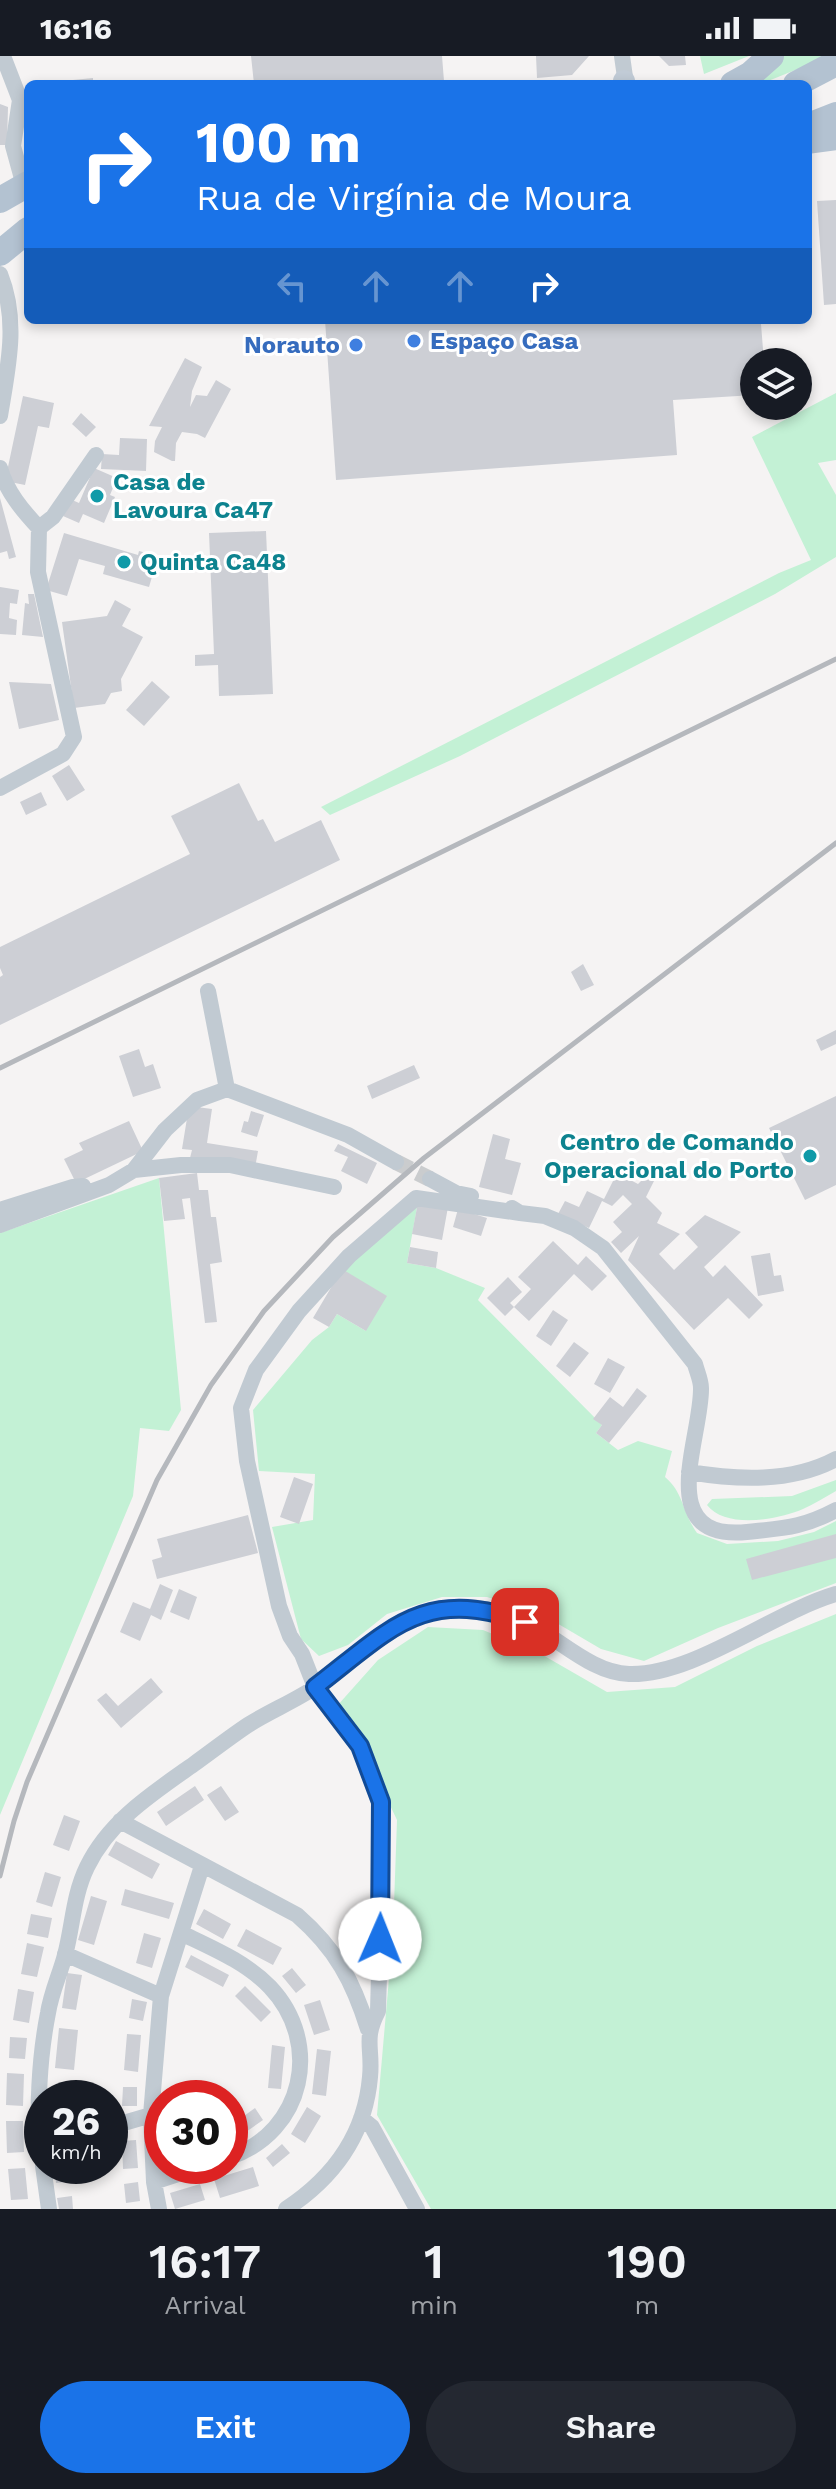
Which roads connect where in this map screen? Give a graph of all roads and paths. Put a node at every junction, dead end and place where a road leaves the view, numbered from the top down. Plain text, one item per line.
1 (3, 56) edge
2 (622, 56) edge
3 (771, 56) edge
4 (836, 63) edge
5 (625, 80) edge
6 (740, 80) edge
7 (804, 80) edge
8 (836, 115) edge
9 (812, 124) edge
10 (836, 137) edge
11 (812, 140) edge
12 (11, 194) edge
13 (24, 233) edge
14 (0, 253) edge
15 (0, 274) edge
16 (0, 416) edge
17 (96, 455) dead end
18 (0, 468) edge
19 (39, 528) junction
20 (0, 788) edge
21 (208, 991) dead end
22 (227, 1089) junction
23 (396, 1162) tunnel mouth
24 (134, 1170) junction
25 (430, 1179) tunnel mouth
26 (109, 1185) junction
27 (334, 1187) dead end
28 (0, 1210) edge
29 (520, 1213) junction
30 (0, 1225) edge
31 (836, 1459) edge
32 (689, 1472) junction
33 (836, 1510) edge
34 (836, 1594) edge
35 (315, 1687) junction
36 (120, 1821) junction
37 (202, 1866) junction
38 (181, 1933) junction
39 (65, 1954) junction
40 (161, 1996) junction
41 (368, 2029) junction
42 (41, 2080) edge
43 (154, 2080) edge
44 (361, 2118) junction
45 (248, 2149) edge
46 (46, 2184) edge
47 (154, 2184) edge
48 (49, 2209) edge
49 (159, 2209) edge
50 (286, 2209) edge
51 (417, 2209) edge

1 - 12 street
2 - 5 street
3 - 6 main road
4 - 7 main road
8 - 9 main road
10 - 11 main road
13 - 14 main road
15 - 16 street
17 - 19 street
18 - 19 street
19 - 20 street
21 - 22 street
22 - 23 street
22 - 24 street
24 - 26 street
24 - 27 street
25 - 29 street
26 - 28 street
26 - 30 street
29 - 32 street
29 - 35 street
31 - 32 street
32 - 33 street
34 - 35 street
35 - 36 street
35 - 41 street
36 - 37 street
36 - 39 street
37 - 38 street
37 - 41 street
38 - 40 street
38 - 45 street
39 - 40 street
39 - 42 street
40 - 43 street
41 - 44 street
44 - 50 street
44 - 51 street
46 - 48 street
47 - 49 street

